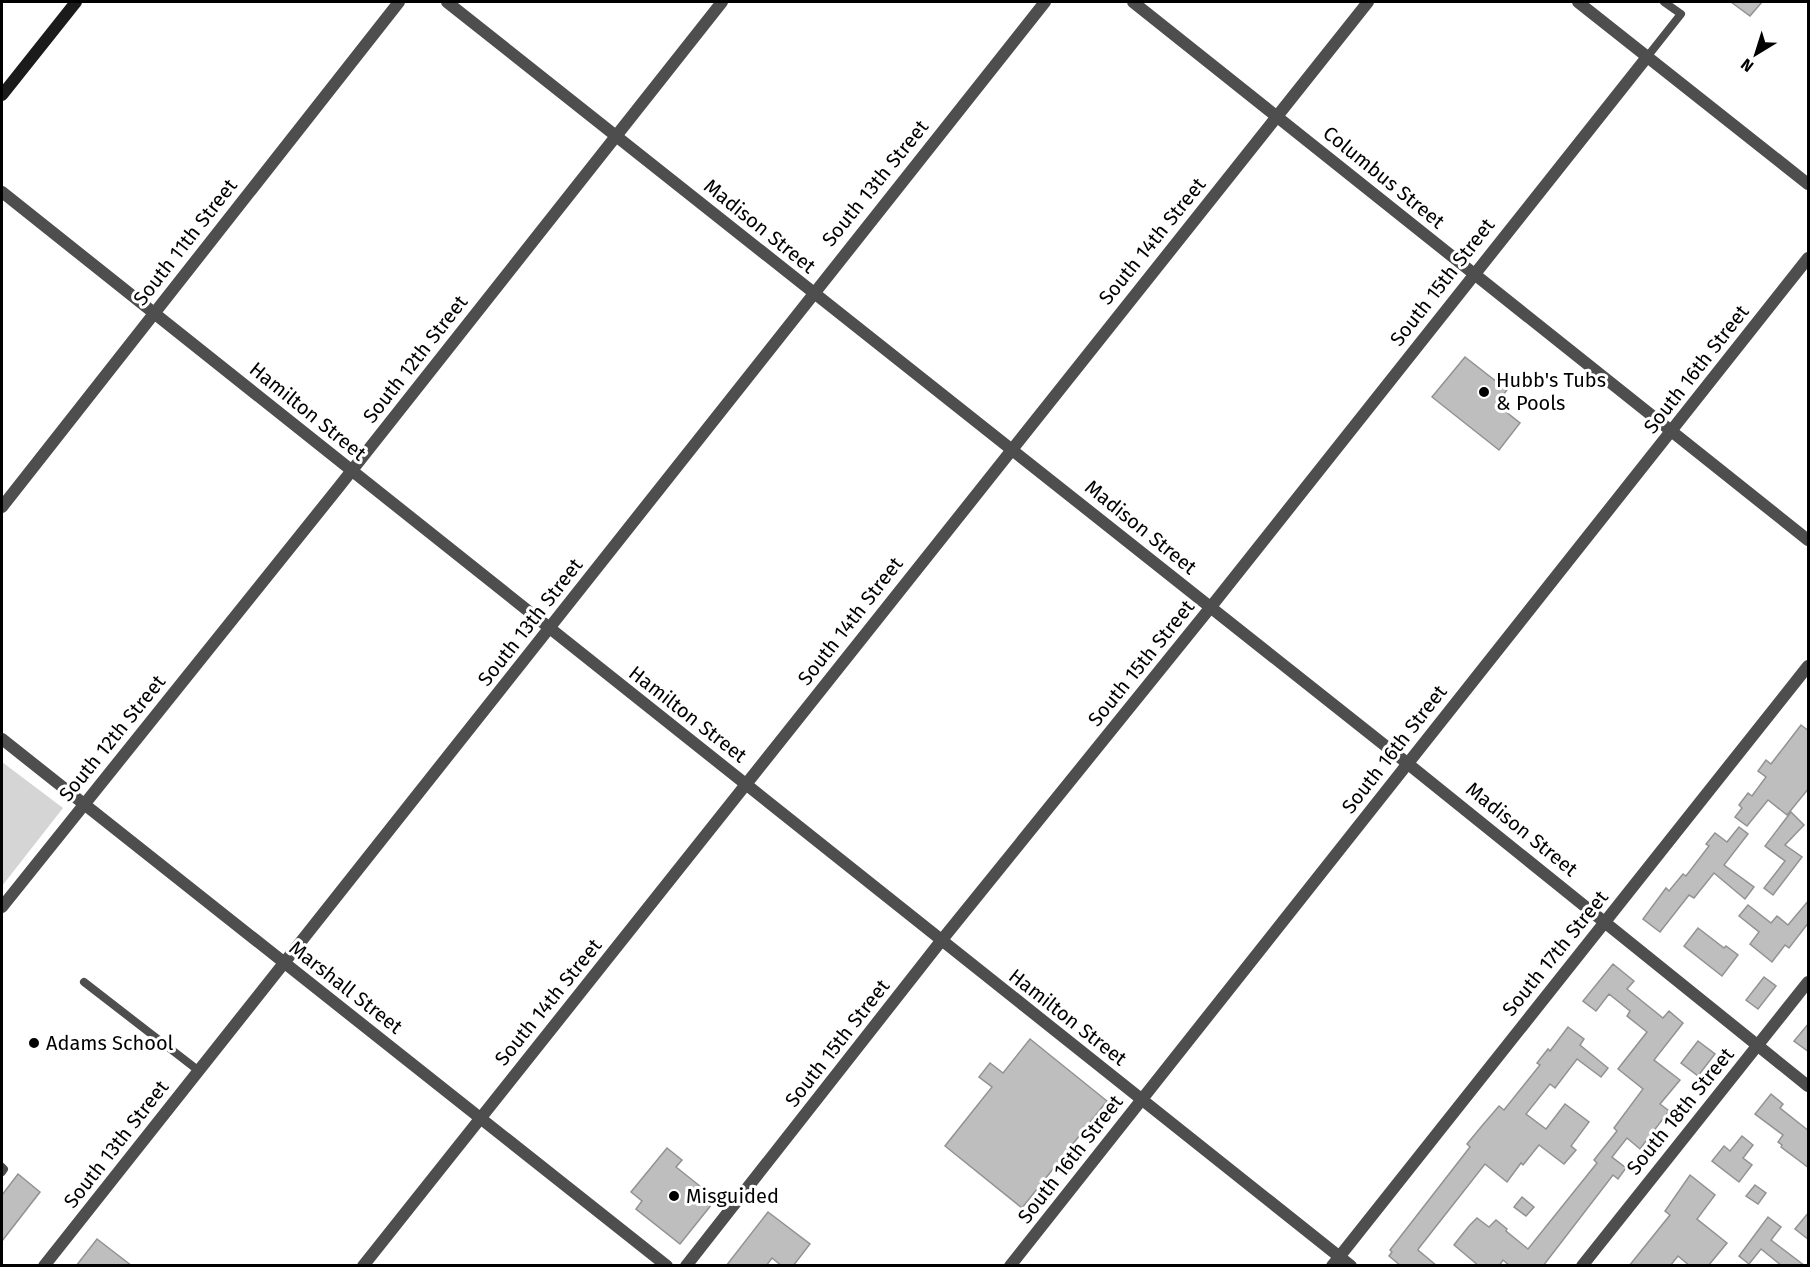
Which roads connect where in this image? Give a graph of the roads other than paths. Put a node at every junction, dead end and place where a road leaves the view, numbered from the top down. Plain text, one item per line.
1 (76, 2) edge
2 (399, 2) edge
3 (447, 2) edge
4 (722, 2) edge
5 (1045, 2) edge
6 (1133, 2) edge
7 (1368, 2) edge
8 (1578, 2) edge
9 (1664, 2) edge
10 (1647, 57) junction
11 (2, 94) edge
12 (1277, 116) junction
13 (616, 135) junction
14 (1809, 184) edge
15 (2, 192) edge
16 (1809, 258) edge
17 (1474, 273) junction
18 (813, 293) junction
19 (154, 313) junction
20 (1672, 432) junction
21 (1011, 449) junction
22 (351, 471) junction
23 (2, 507) edge
24 (1809, 540) edge
25 (1210, 608) junction
26 (550, 630) junction
27 (1809, 666) edge
28 (2, 739) edge
29 (1407, 763) junction
30 (746, 785) junction
31 (84, 804) junction
32 (2, 907) edge
33 (1605, 921) junction
34 (941, 941) junction
35 (284, 963) junction
36 (84, 982) dead end
37 (1809, 982) edge
38 (1757, 1046) junction
39 (198, 1071) junction
40 (1809, 1086) edge
41 (1141, 1100) junction
42 (481, 1117) junction
43 (2, 1167) edge
44 (2, 1172) edge
45 (1335, 1261) edge
46 (44, 1266) edge
47 (363, 1266) edge
48 (667, 1266) edge
49 (686, 1266) edge
50 (1010, 1266) edge
51 (1351, 1266) edge
52 (1582, 1266) edge

1 - 11 street
2 - 19 street, South 11th Street
3 - 13 street, Madison Street
4 - 13 street, South 12th Street
5 - 18 street, South 13th Street
6 - 12 street, Columbus Street
7 - 12 street, South 14th Street
8 - 10 street
9 - 10 lane
10 - 14 street
10 - 17 street, South 15th Street
12 - 17 street, Columbus Street
12 - 21 street, South 14th Street
13 - 18 street, Madison Street
13 - 22 street, South 12th Street
15 - 19 street, Hamilton Street
16 - 20 street, South 16th Street
17 - 20 street, Columbus Street
17 - 25 street, South 15th Street
18 - 21 street, Madison Street
18 - 26 street, South 13th Street
19 - 22 street, Hamilton Street
19 - 23 street, South 11th Street
20 - 24 street, Columbus Street
20 - 29 street, South 16th Street
21 - 25 street, Madison Street
21 - 30 street, South 14th Street
22 - 26 street, Hamilton Street
22 - 31 street, South 12th Street
25 - 29 street, Madison Street
25 - 34 street, South 15th Street
26 - 30 street, Hamilton Street
26 - 35 street, South 13th Street
27 - 33 street, South 17th Street
28 - 31 street, Marshall Street
29 - 33 street, Madison Street
29 - 41 street, South 16th Street
30 - 34 street, Hamilton Street
30 - 42 street, South 14th Street
31 - 32 street, South 12th Street
31 - 35 street, Marshall Street
33 - 38 street, Madison Street
33 - 45 street, South 17th Street
34 - 41 street, Hamilton Street
34 - 49 street, South 15th Street
35 - 39 street, South 13th Street
35 - 42 street, Marshall Street
36 - 39 lane
37 - 38 street, South 18th Street
38 - 40 street, Madison Street
38 - 52 street, South 18th Street
39 - 46 street, South 13th Street
41 - 45 street, Hamilton Street
41 - 50 street, South 16th Street
42 - 47 street, South 14th Street
42 - 48 street, Marshall Street
43 - 44 lane
45 - 51 street, Hamilton Street

